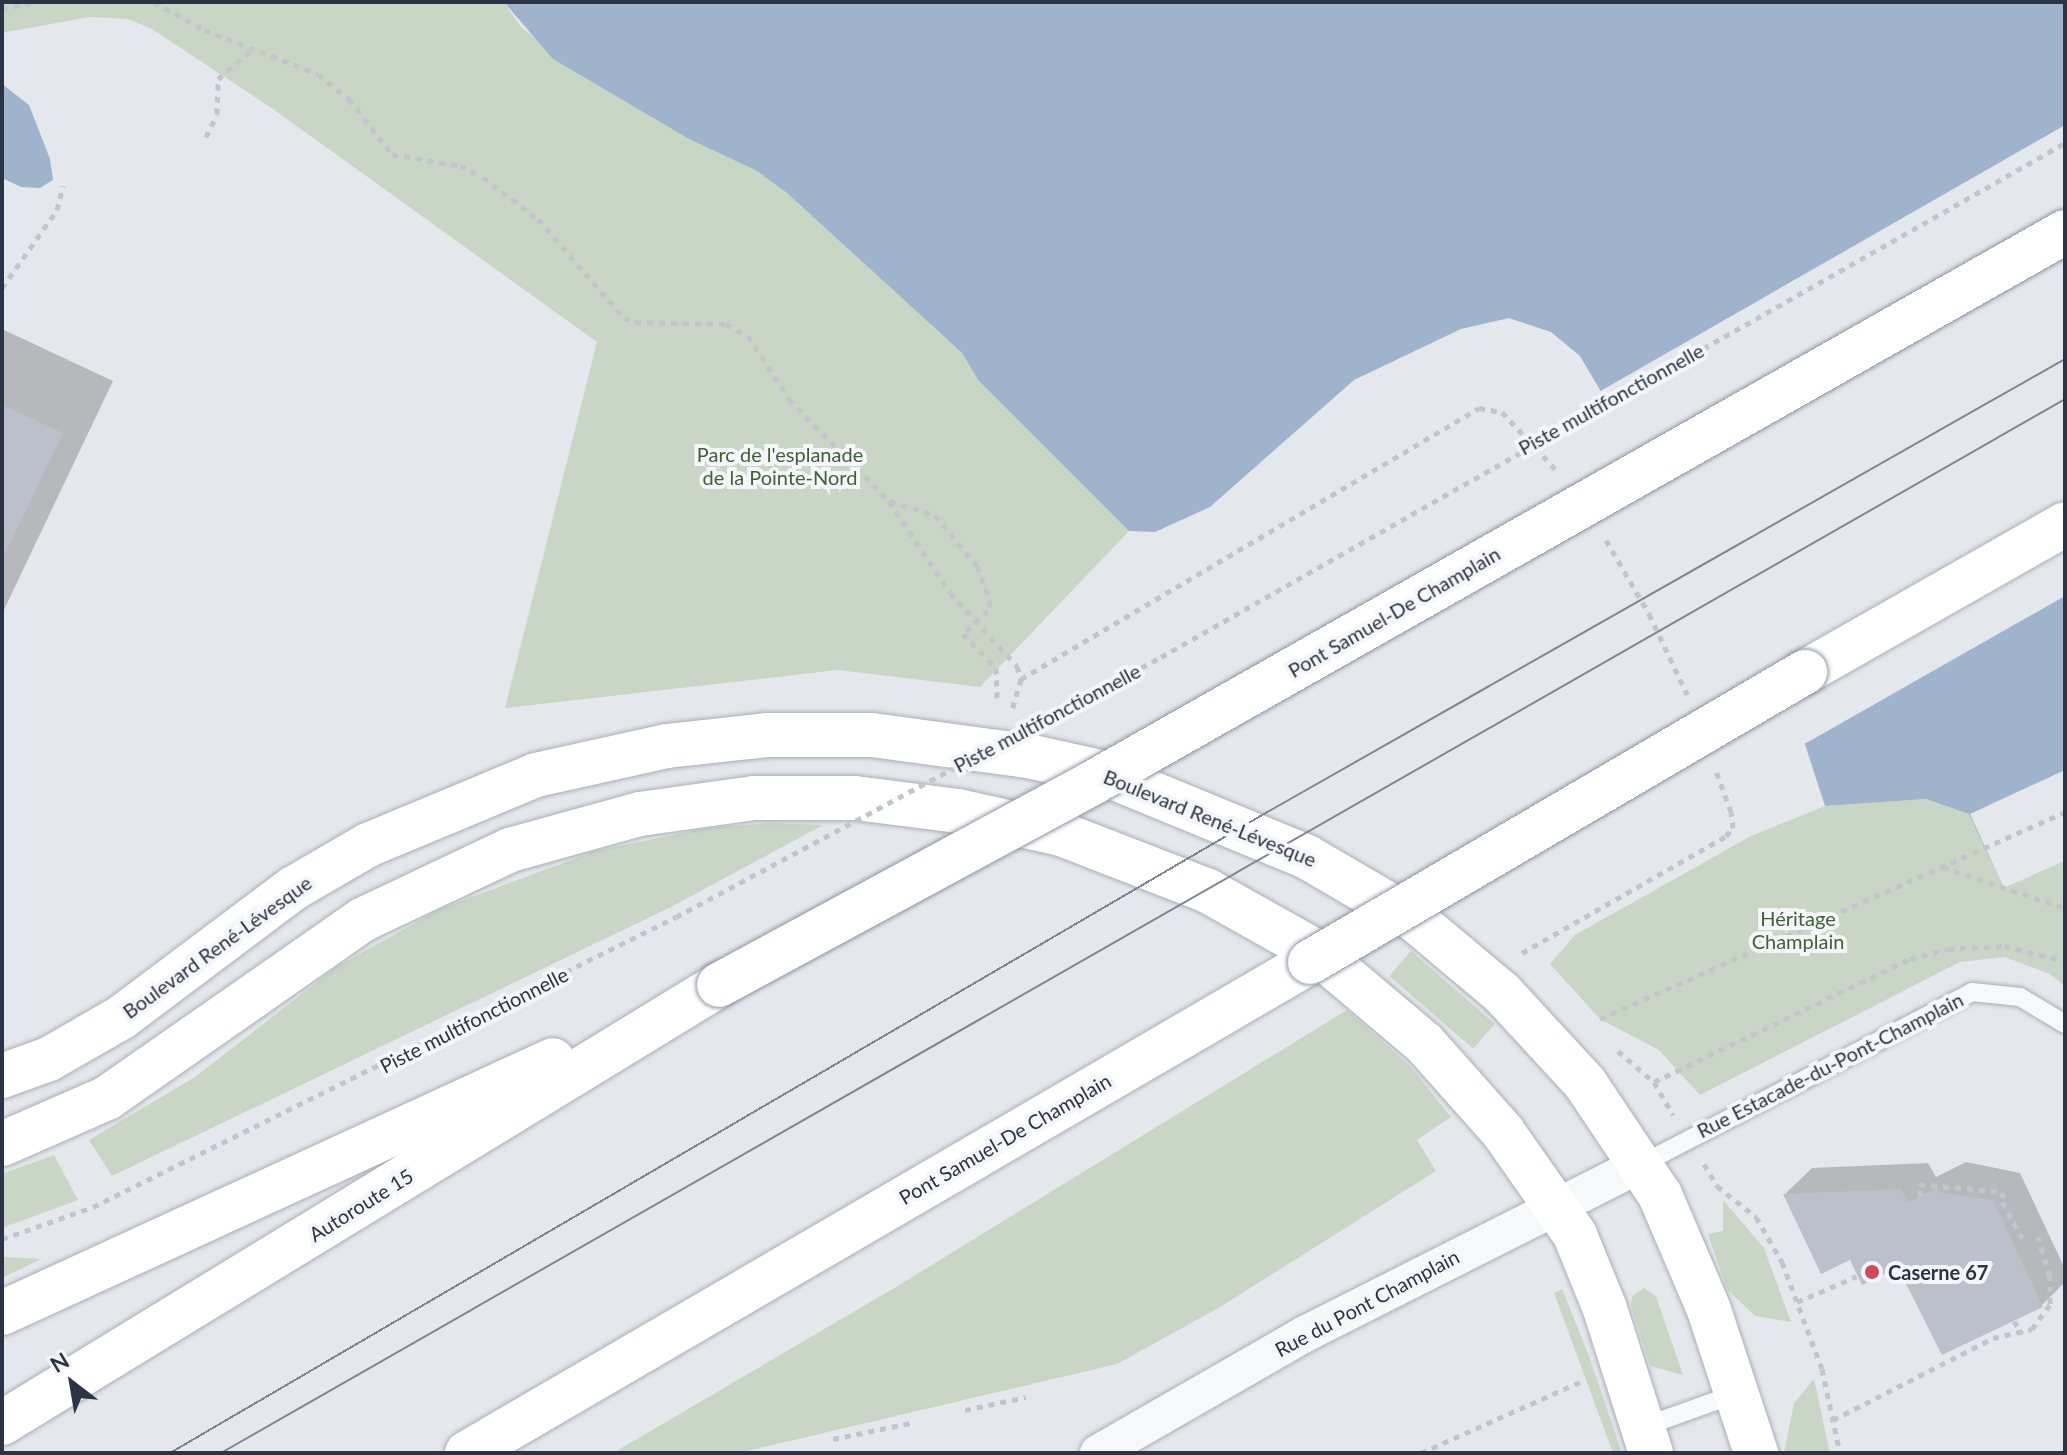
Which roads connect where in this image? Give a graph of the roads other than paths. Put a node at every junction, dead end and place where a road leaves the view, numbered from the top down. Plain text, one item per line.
1 (2065, 232) edge
2 (2065, 524) edge
3 (719, 985) junction
4 (2065, 1024) edge
5 (2, 1076) edge
6 (2, 1144) edge
7 (1642, 1164) junction
8 (1557, 1205) junction
9 (2, 1313) edge
10 (1738, 1393) junction
11 (3, 1423) edge
12 (1647, 1440) edge
13 (482, 1444) edge
14 (1098, 1453) edge
15 (1756, 1453) edge

1 - 3 main road, Pont Samuel-De Champlain, bridge
2 - 13 main road, Pont Samuel-De Champlain, bridge
3 - 9 main road
3 - 11 main road, Autoroute 15
4 - 7 lane, Rue Estacade-du-Pont-Champlain
5 - 7 main road, Boulevard René-Lévesque
6 - 8 main road
7 - 8 street, Rue du Pont Champlain
7 - 10 main road, Boulevard René-Lévesque
8 - 12 main road
8 - 14 street, Rue du Pont Champlain
10 - 12 lane
10 - 15 main road, Boulevard René-Lévesque

